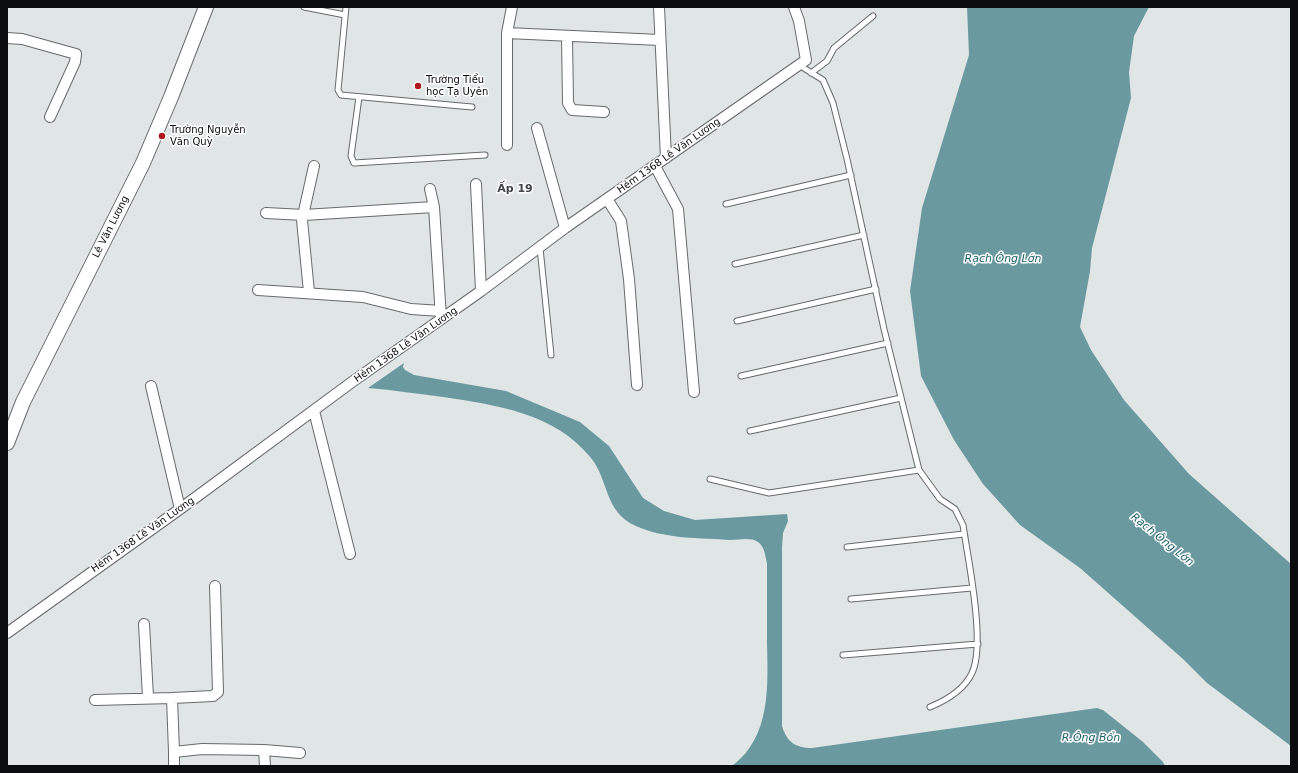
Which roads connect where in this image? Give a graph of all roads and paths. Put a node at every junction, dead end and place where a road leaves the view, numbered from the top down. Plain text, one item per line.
1 (206, 7) edge
2 (304, 7) edge
3 (346, 7) edge
4 (512, 7) edge
5 (659, 7) edge
6 (794, 7) edge
7 (345, 15) junction
8 (873, 16) dead end
9 (507, 33) junction
10 (567, 36) junction
11 (7, 38) edge
12 (660, 40) junction
13 (803, 63) junction
14 (811, 73) junction
15 (359, 96) junction
16 (472, 107) dead end
17 (604, 112) dead end
18 (50, 117) dead end
19 (537, 128) dead end
20 (508, 145) dead end
21 (485, 155) dead end
22 (666, 158) junction
23 (314, 166) dead end
24 (655, 166) junction
25 (851, 175) junction
26 (476, 184) dead end
27 (430, 189) dead end
28 (607, 199) junction
29 (726, 204) dead end
30 (434, 207) junction
31 (266, 213) dead end
32 (304, 215) junction
33 (565, 228) junction
34 (864, 235) junction
35 (540, 248) junction
36 (735, 264) dead end
37 (876, 289) junction
38 (258, 290) dead end
39 (481, 291) junction
40 (309, 292) junction
41 (441, 315) junction
42 (737, 321) dead end
43 (888, 343) junction
44 (551, 355) dead end
45 (741, 376) dead end
46 (637, 385) dead end
47 (151, 386) dead end
48 (694, 392) dead end
49 (901, 398) junction
50 (314, 410) junction
51 (750, 431) dead end
52 (7, 443) edge
53 (919, 470) junction
54 (710, 479) dead end
55 (180, 509) junction
56 (964, 534) junction
57 (847, 547) dead end
58 (350, 554) dead end
59 (215, 586) dead end
60 (972, 588) junction
61 (852, 600) dead end
62 (144, 624) dead end
63 (7, 633) edge
64 (978, 644) junction
65 (843, 655) dead end
66 (148, 698) junction
67 (172, 698) junction
68 (95, 700) dead end
69 (930, 707) dead end
70 (264, 750) junction
71 (174, 752) junction
72 (300, 753) dead end
73 (174, 766) edge
74 (265, 766) edge

1 - 52 main road, Lê Văn Lương
2 - 7 lane
3 - 7 lane
4 - 9 street
5 - 12 street
6 - 13 street
7 - 15 lane
8 - 14 lane
9 - 10 street
9 - 20 street
10 - 12 street
10 - 17 street
11 - 18 street
12 - 22 street
13 - 14 lane
13 - 22 street, Hẻm 1368 Lê Văn Lương
14 - 25 lane
15 - 16 lane
15 - 21 lane
19 - 33 street
22 - 24 street, Hẻm 1368 Lê Văn Lương
23 - 32 street
24 - 28 street, Hẻm 1368 Lê Văn Lương
24 - 48 street
25 - 29 lane
25 - 34 lane
26 - 39 street
27 - 30 street
28 - 33 street, Hẻm 1368 Lê Văn Lương
28 - 46 street
30 - 32 street
30 - 41 street
31 - 32 street
32 - 40 street
33 - 35 street, Hẻm 1368 Lê Văn Lương
34 - 36 lane
34 - 37 lane
35 - 39 street, Hẻm 1368 Lê Văn Lương
35 - 44 lane
37 - 42 lane
37 - 43 lane
38 - 40 street
39 - 41 street, Hẻm 1368 Lê Văn Lương
40 - 41 street
41 - 50 street, Hẻm 1368 Lê Văn Lương
43 - 45 lane
43 - 49 lane
47 - 55 street
49 - 51 lane
49 - 53 lane
50 - 55 street, Hẻm 1368 Lê Văn Lương
50 - 58 street
53 - 54 lane
53 - 56 lane
55 - 63 street, Hẻm 1368 Lê Văn Lương
56 - 57 lane
56 - 60 lane
59 - 67 street
60 - 61 lane
60 - 64 lane
62 - 66 street
64 - 65 lane
64 - 69 lane
66 - 67 street
66 - 68 street
67 - 71 street
70 - 71 street
70 - 72 street
70 - 74 street
71 - 73 street

